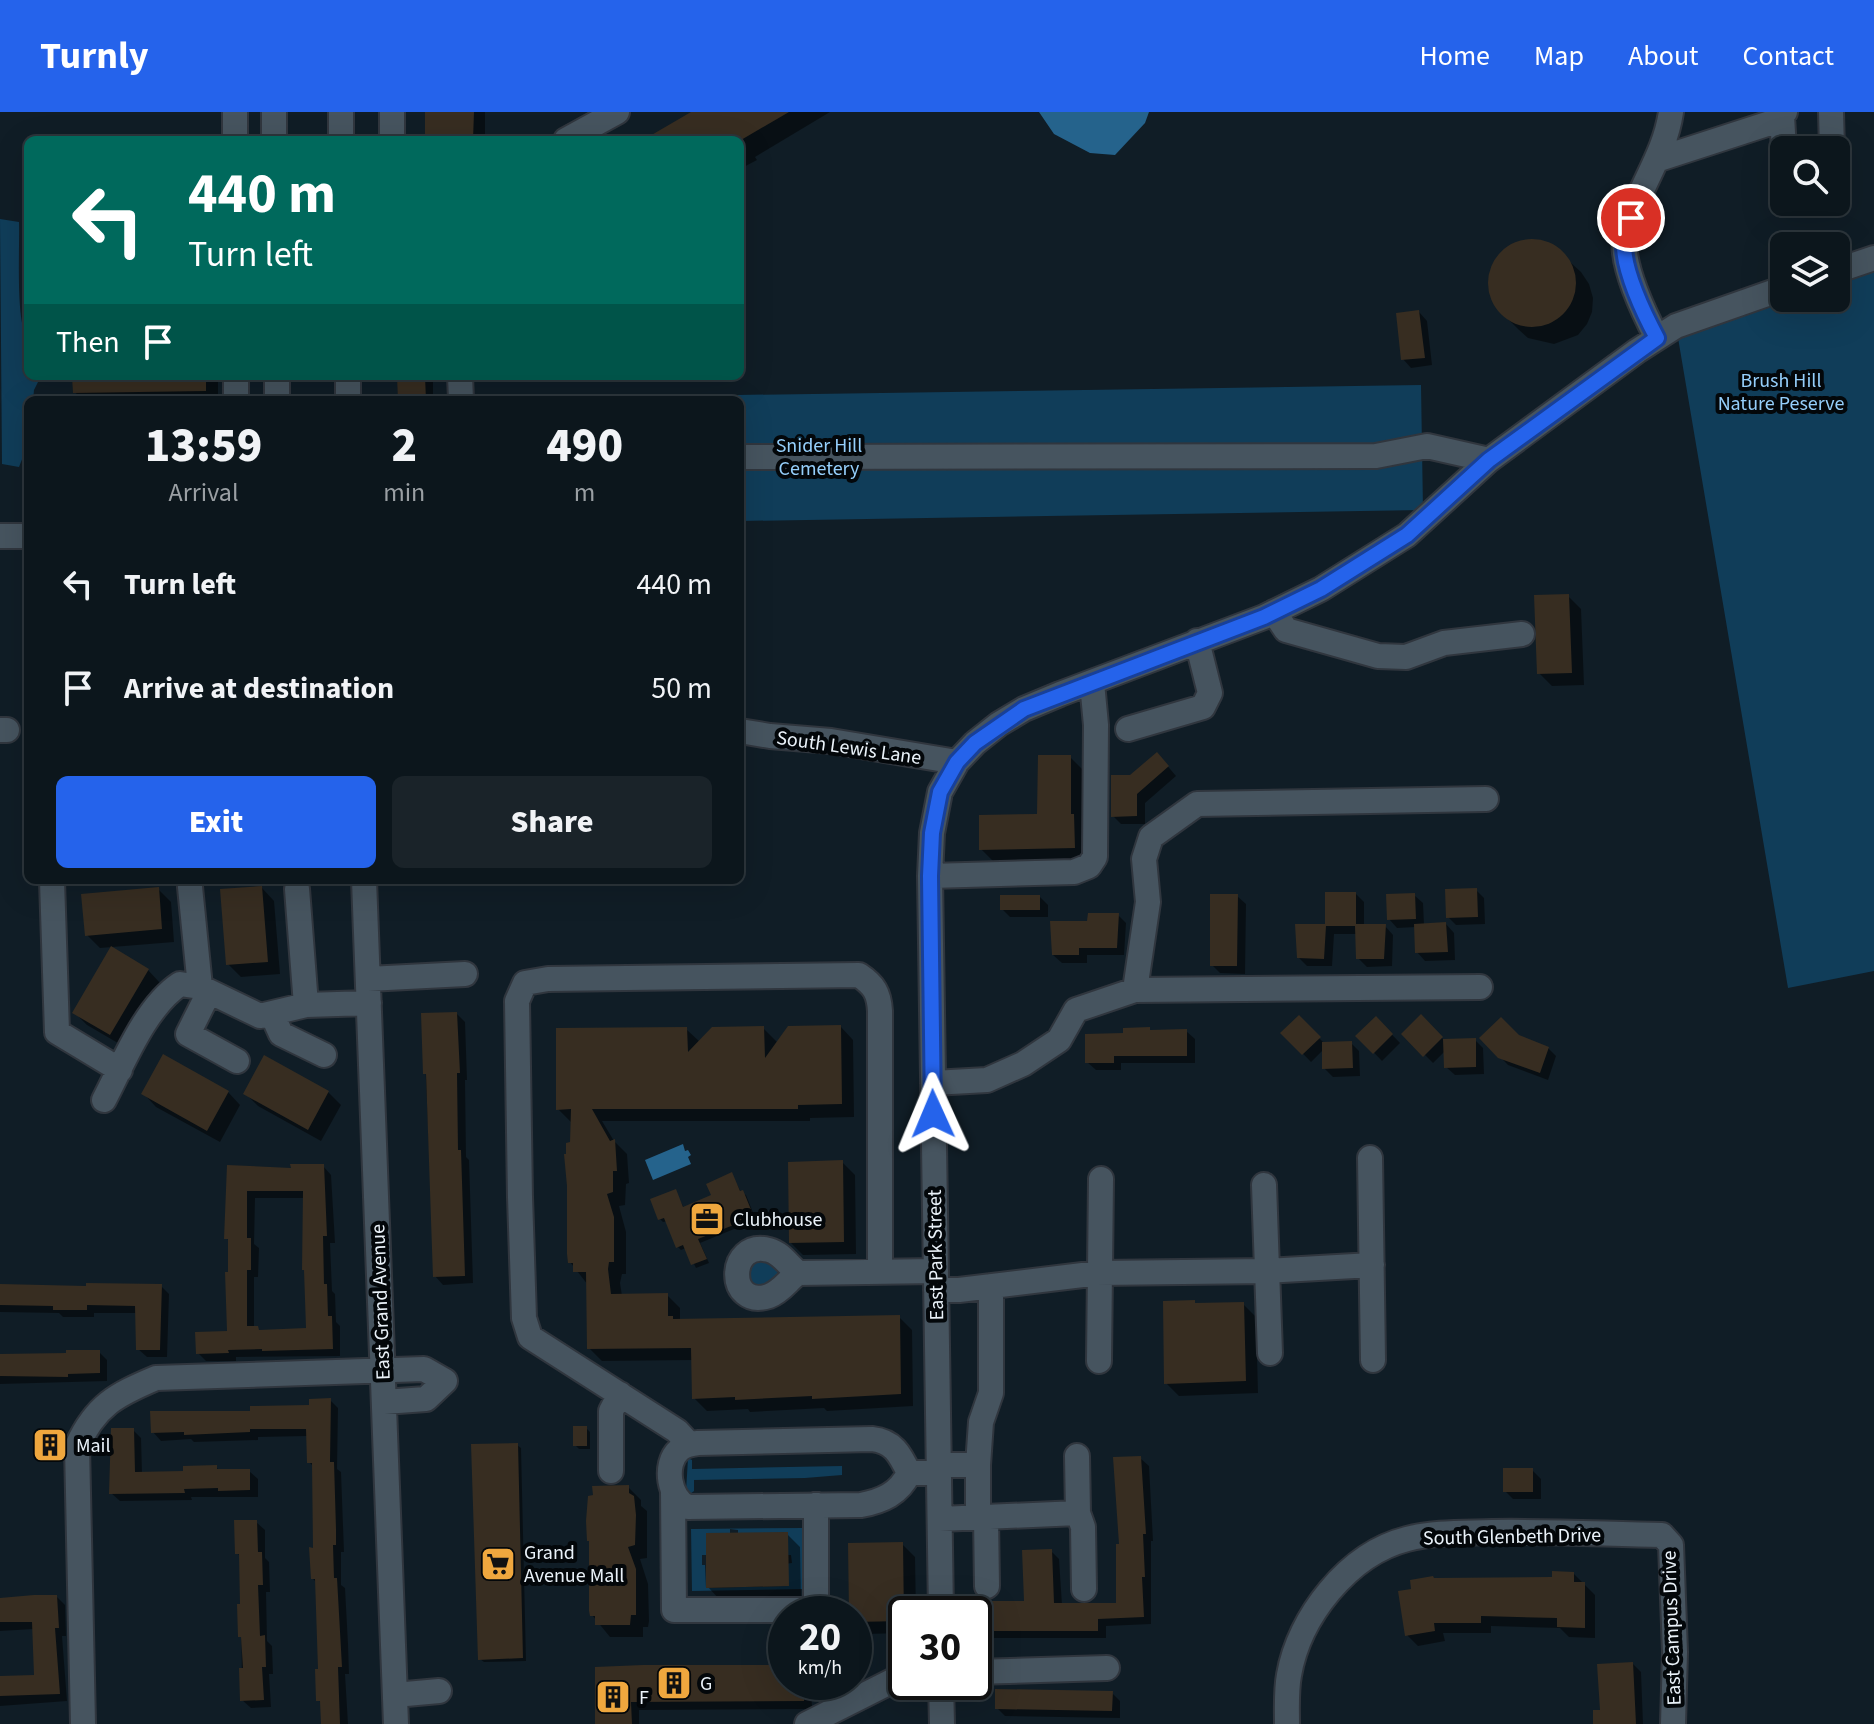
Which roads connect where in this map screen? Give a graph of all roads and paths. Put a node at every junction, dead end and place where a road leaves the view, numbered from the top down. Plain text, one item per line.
1 (235, 112) edge
2 (274, 112) edge
3 (341, 112) edge
4 (392, 112) edge
5 (617, 112) edge
6 (1671, 112) edge
7 (1831, 112) edge
8 (1784, 114) edge
9 (235, 136) edge
10 (274, 136) edge
11 (341, 136) edge
12 (392, 136) edge
13 (573, 136) edge
14 (1784, 136) edge
15 (1832, 136) edge
16 (1659, 159) junction
17 (1874, 258) edge
18 (1850, 266) edge
19 (1770, 293) edge
20 (1657, 338) junction
21 (744, 457) edge
22 (1489, 460) junction
23 (0, 536) edge
24 (24, 536) edge
25 (1274, 612) junction
26 (1522, 634) dead end
27 (1197, 641) junction
28 (1092, 683) junction
29 (1128, 729) dead end
30 (744, 732) edge
31 (957, 762) junction
32 (1486, 799) dead end
33 (930, 876) junction
34 (52, 884) edge
35 (364, 884) edge
36 (190, 887) dead end
37 (297, 889) dead end
38 (465, 974) dead end
39 (1480, 987) dead end
40 (204, 990) junction
41 (1135, 990) junction
42 (368, 991) junction
43 (306, 1005) junction
44 (272, 1014) junction
45 (324, 1055) dead end
46 (237, 1061) dead end
47 (120, 1070) junction
48 (933, 1083) junction
49 (104, 1100) dead end
50 (1370, 1158) dead end
51 (1101, 1179) dead end
52 (1264, 1185) dead end
53 (1372, 1265) junction
54 (1267, 1271) junction
55 (880, 1272) junction
56 (798, 1273) dead end
57 (1099, 1273) junction
58 (936, 1280) junction
59 (991, 1286) junction
60 (1270, 1353) dead end
61 (1373, 1360) dead end
62 (1099, 1361) dead end
63 (382, 1371) junction
64 (620, 1394) junction
65 (384, 1402) junction
66 (689, 1444) junction
67 (1077, 1456) dead end
68 (978, 1465) junction
69 (939, 1469) junction
70 (611, 1471) dead end
71 (909, 1473) junction
72 (673, 1492) junction
73 (816, 1505) junction
74 (1078, 1513) junction
75 (982, 1517) junction
76 (940, 1519) junction
77 (1662, 1535) joint
78 (987, 1586) dead end
79 (1084, 1589) dead end
80 (941, 1596) edge
81 (1107, 1668) dead end
82 (992, 1671) edge
83 (888, 1683) edge
84 (439, 1691) dead end
85 (395, 1695) junction
86 (941, 1700) edge
87 (83, 1724) edge
88 (396, 1724) edge
89 (807, 1724) edge
90 (942, 1724) edge
91 (1287, 1724) edge
92 (1673, 1724) edge

1 - 9 street
2 - 10 street
3 - 11 street
4 - 12 street
5 - 13 street
6 - 16 street
7 - 15 street
8 - 14 street
8 - 16 street
16 - 20 street
17 - 18 street
19 - 20 street, East Park Street
20 - 22 street, East Park Street
21 - 22 street
22 - 25 street, East Park Street
23 - 24 street
25 - 26 street
25 - 27 street, East Park Street
27 - 28 street, East Park Street
27 - 29 street
28 - 31 street, East Park Street
28 - 33 street
30 - 31 street, South Lewis Lane
31 - 33 street, East Park Street
32 - 41 street
33 - 48 street, East Park Street
34 - 47 street
35 - 42 street, East Grand Avenue
36 - 40 street
37 - 43 street
38 - 42 street
39 - 41 street
40 - 44 street
40 - 46 street
40 - 47 street
41 - 48 street
42 - 43 street
42 - 63 street, East Grand Avenue
43 - 44 street
44 - 45 street
47 - 49 street
48 - 58 street, East Park Street
50 - 53 street
51 - 57 street
52 - 54 street
53 - 54 street
53 - 61 street
54 - 57 street
54 - 60 street
55 - 56 street
55 - 58 street
55 - 64 street
57 - 59 street
57 - 62 street
58 - 59 street
58 - 69 street, East Park Street
59 - 68 street
63 - 65 street, East Grand Avenue
63 - 65 street
63 - 87 street
64 - 66 street
64 - 70 street
65 - 85 street, East Grand Avenue
66 - 71 street
66 - 72 street
67 - 74 street
68 - 69 street
68 - 75 street
69 - 71 street
69 - 76 street, East Park Street
71 - 73 street
72 - 73 street
72 - 73 street
74 - 75 street
74 - 79 street
75 - 76 street
75 - 78 street
76 - 80 street, East Park Street
77 - 91 street, South Glenbeth Drive
77 - 92 street, East Campus Drive
81 - 82 street
83 - 89 street
84 - 85 street
85 - 88 street, East Grand Avenue
86 - 90 street

